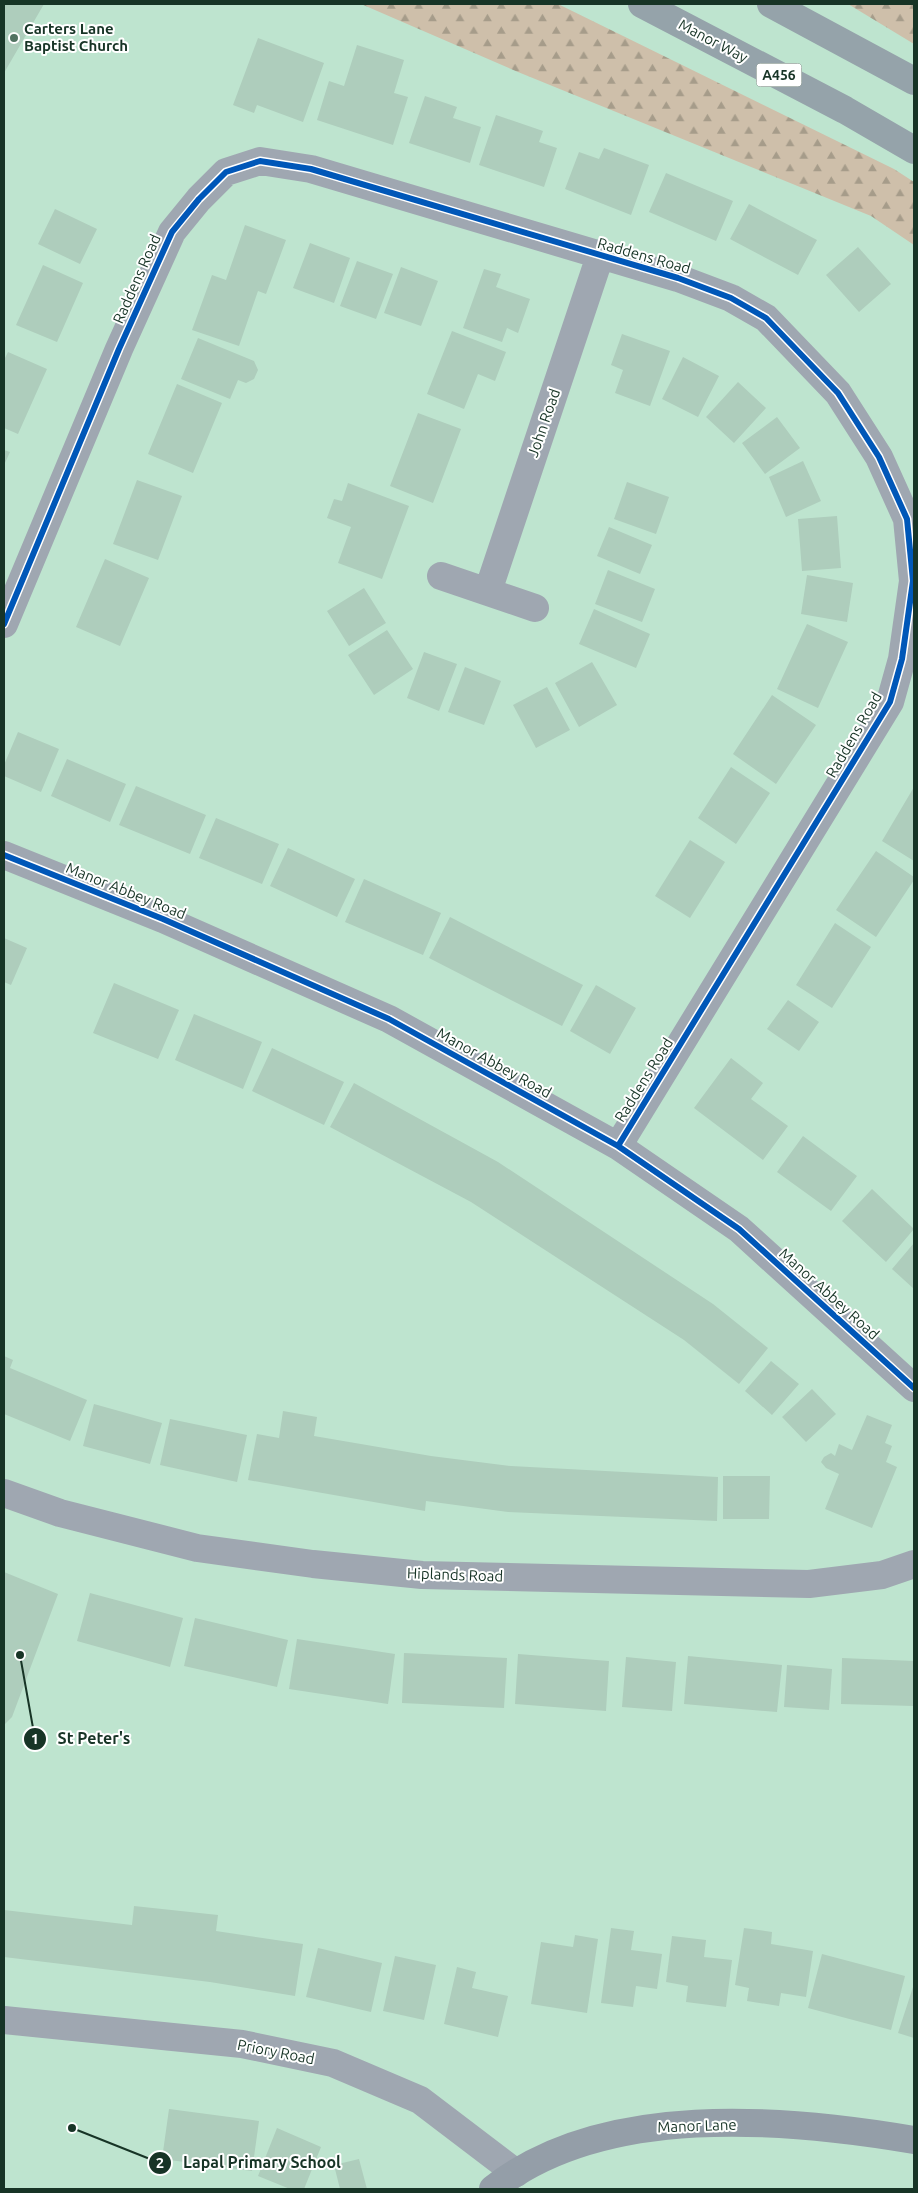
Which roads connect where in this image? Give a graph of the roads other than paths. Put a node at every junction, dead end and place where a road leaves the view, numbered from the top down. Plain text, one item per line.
1 (642, 4) edge
2 (771, 4) edge
3 (914, 82) edge
4 (914, 150) edge
5 (600, 256) junction
6 (441, 576) dead end
7 (913, 581) edge
8 (488, 590) junction
9 (535, 608) dead end
10 (4, 624) edge
11 (4, 855) edge
12 (618, 1146) junction
13 (914, 1388) edge
14 (4, 1492) edge
15 (914, 1564) edge
16 (4, 2020) edge
17 (914, 2140) edge
18 (516, 2173) junction
19 (493, 2189) edge

1 - 4 highway, Manor Way / A456
2 - 3 highway
5 - 7 street, Raddens Road
5 - 8 street, John Road
5 - 10 street, Raddens Road
6 - 8 street
7 - 12 street, Raddens Road
8 - 9 street
11 - 12 street, Manor Abbey Road
12 - 13 street, Manor Abbey Road
14 - 15 street, Hiplands Road
16 - 18 street, Priory Road
17 - 18 main road, Manor Lane
18 - 19 main road, Manor Lane

